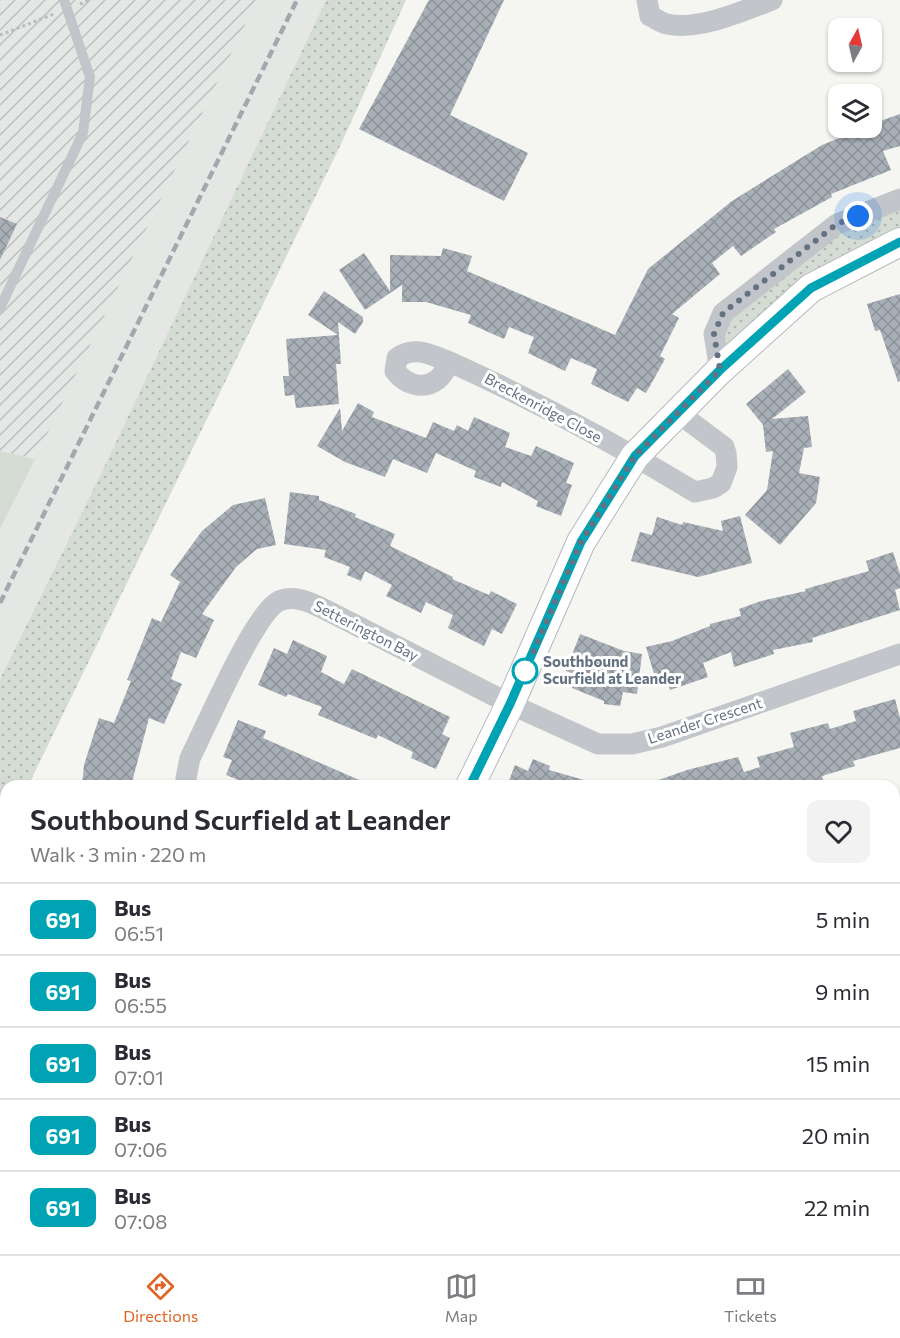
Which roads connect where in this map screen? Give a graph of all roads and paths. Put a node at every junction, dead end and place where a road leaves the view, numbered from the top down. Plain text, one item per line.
1 (90, 0) edge
2 (772, 0) edge
3 (66, 4) edge
4 (649, 8) edge
5 (0, 34) edge
6 (900, 199) edge
7 (900, 242) edge
8 (0, 308) edge
9 (450, 362) dead end
10 (720, 370) junction
11 (676, 412) junction
12 (635, 456) junction
13 (900, 654) edge
14 (510, 704) junction
15 (186, 780) edge
16 (473, 780) edge

1 - 3 path
2 - 4 street
3 - 5 path
3 - 8 lane
6 - 10 street
7 - 10 street
9 - 12 street, Breckenridge Close
10 - 11 street
11 - 12 street
11 - 12 street, Breckenridge Close
12 - 14 street
13 - 14 street, Leander Crescent
14 - 15 street, Setterington Bay
14 - 16 street

